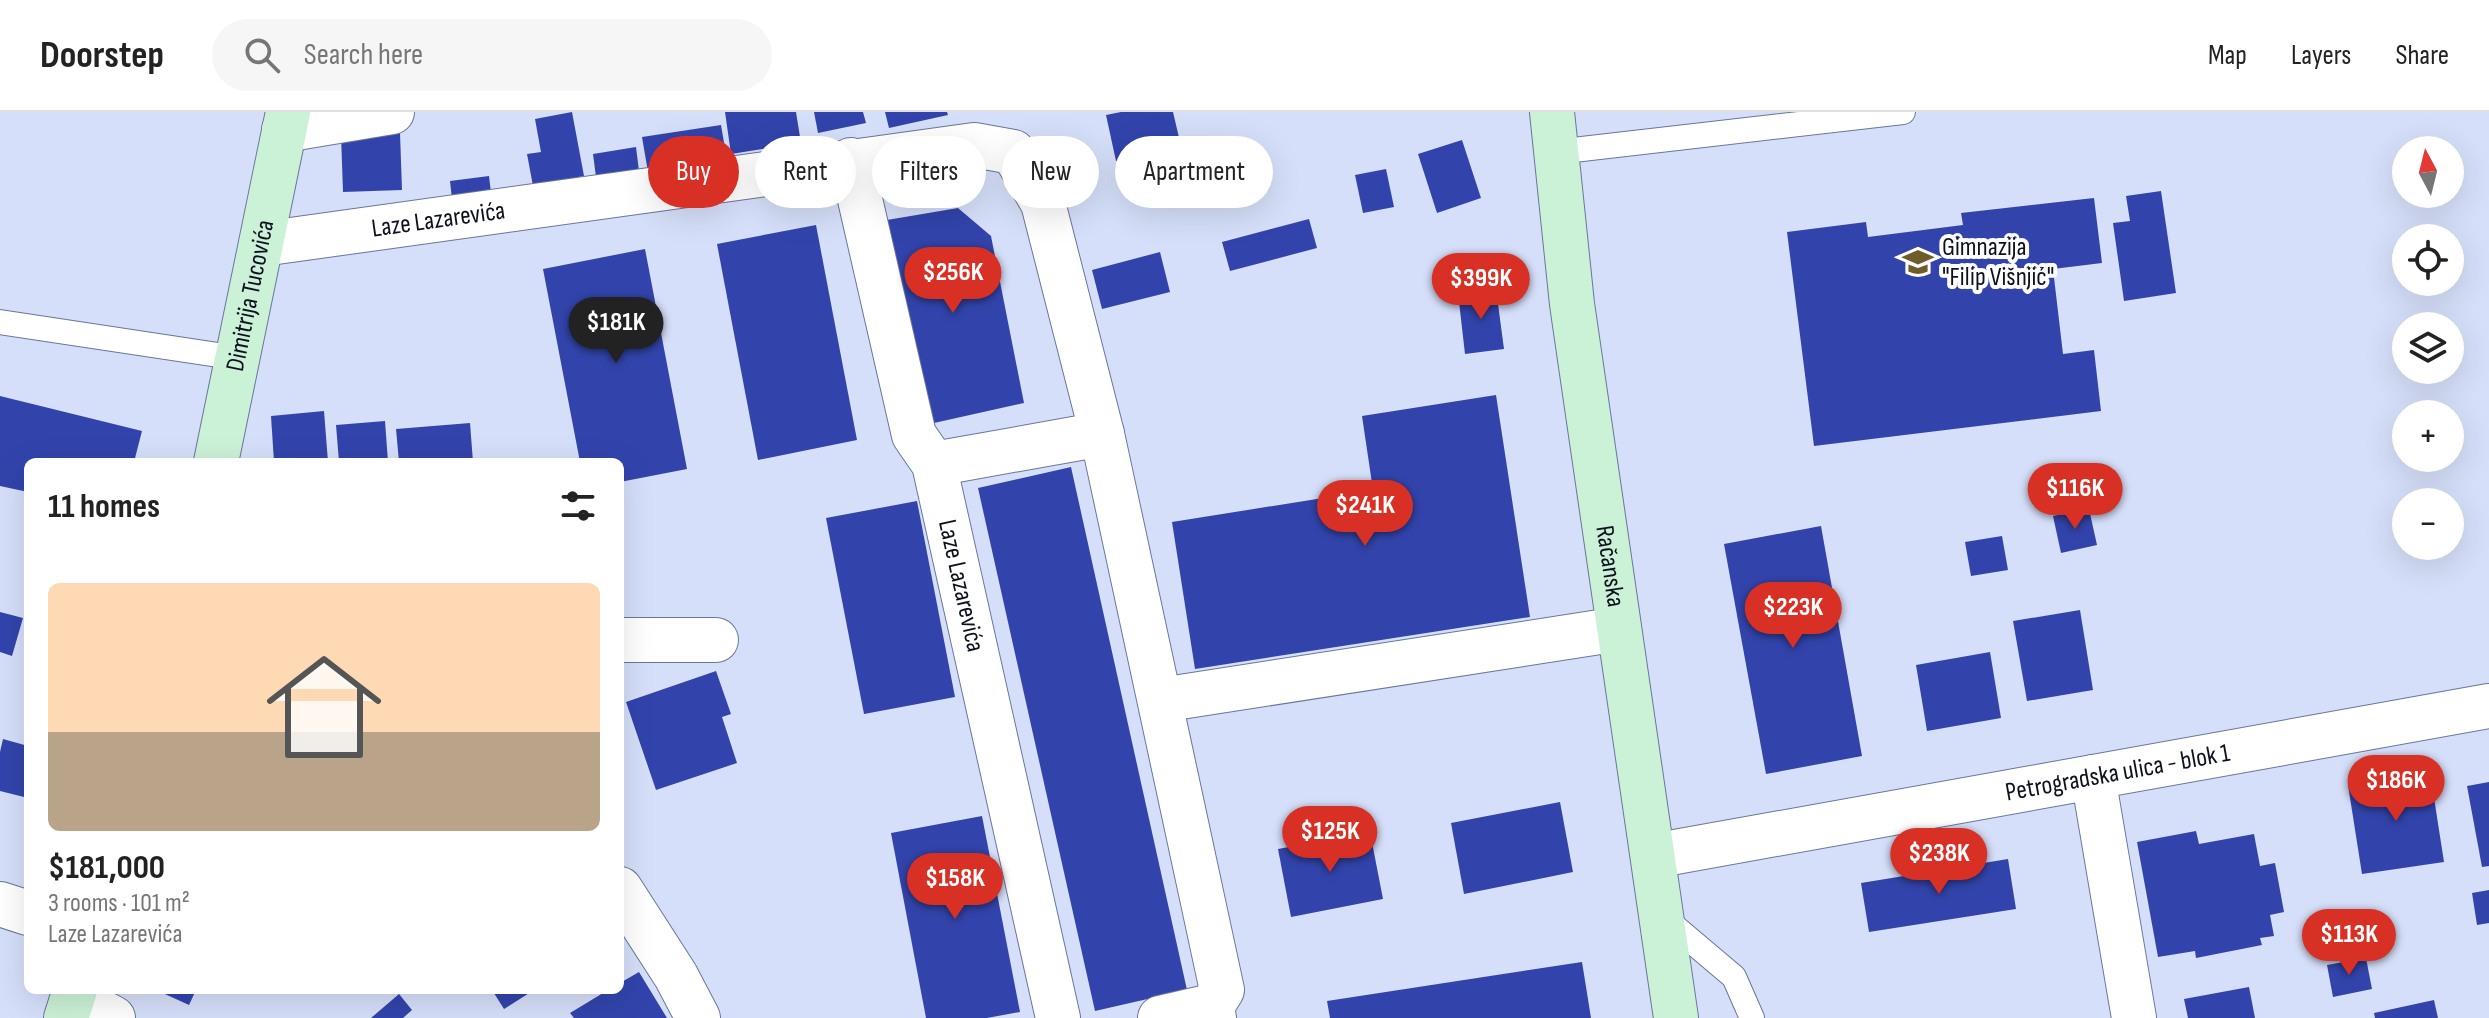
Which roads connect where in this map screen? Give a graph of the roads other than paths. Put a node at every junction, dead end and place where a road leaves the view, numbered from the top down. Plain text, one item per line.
1 (392, 112) edge
2 (1903, 112) edge
3 (286, 121) edge
4 (1554, 132) edge
5 (856, 159) edge
6 (755, 174) edge
7 (856, 182) edge
8 (262, 244) junction
9 (0, 322) edge
10 (238, 358) junction
11 (1102, 434) junction
12 (217, 458) edge
13 (934, 464) junction
14 (1619, 629) junction
15 (624, 640) edge
16 (716, 640) dead end
17 (1161, 700) junction
18 (2489, 706) edge
19 (2093, 777) junction
20 (1653, 856) junction
21 (624, 895) edge
22 (0, 904) edge
23 (24, 912) edge
24 (1662, 915) junction
25 (71, 1002) edge
26 (1213, 1012) edge
27 (113, 1018) edge
28 (698, 1018) edge
29 (1058, 1018) edge
30 (1160, 1018) edge
31 (1676, 1018) edge
32 (1752, 1018) edge
33 (2134, 1018) edge

1 - 3 street, Dimitrija Tucovića
2 - 4 lane
3 - 8 main road, Dimitrija Tucovića
4 - 14 main road, Račanska
5 - 11 street, Laze Lazarevića
6 - 8 street, Laze Lazarevića
7 - 13 street, Laze Lazarevića
8 - 10 main road, Dimitrija Tucovića
9 - 10 lane
10 - 12 main road, Dimitrija Tucovića
11 - 13 street
11 - 17 street, Laze Lazarevića
13 - 29 street, Laze Lazarevića
14 - 17 street
14 - 20 main road, Račanska
15 - 16 street
17 - 26 street, Laze Lazarevića
18 - 19 street, Petrogradska ulica - blok 1
19 - 20 street, Petrogradska ulica - blok 1
19 - 33 street
20 - 24 main road, Račanska
21 - 28 street
22 - 23 street
24 - 31 main road, Račanska
24 - 32 lane
25 - 27 street
26 - 30 street, Laze Lazarevića

